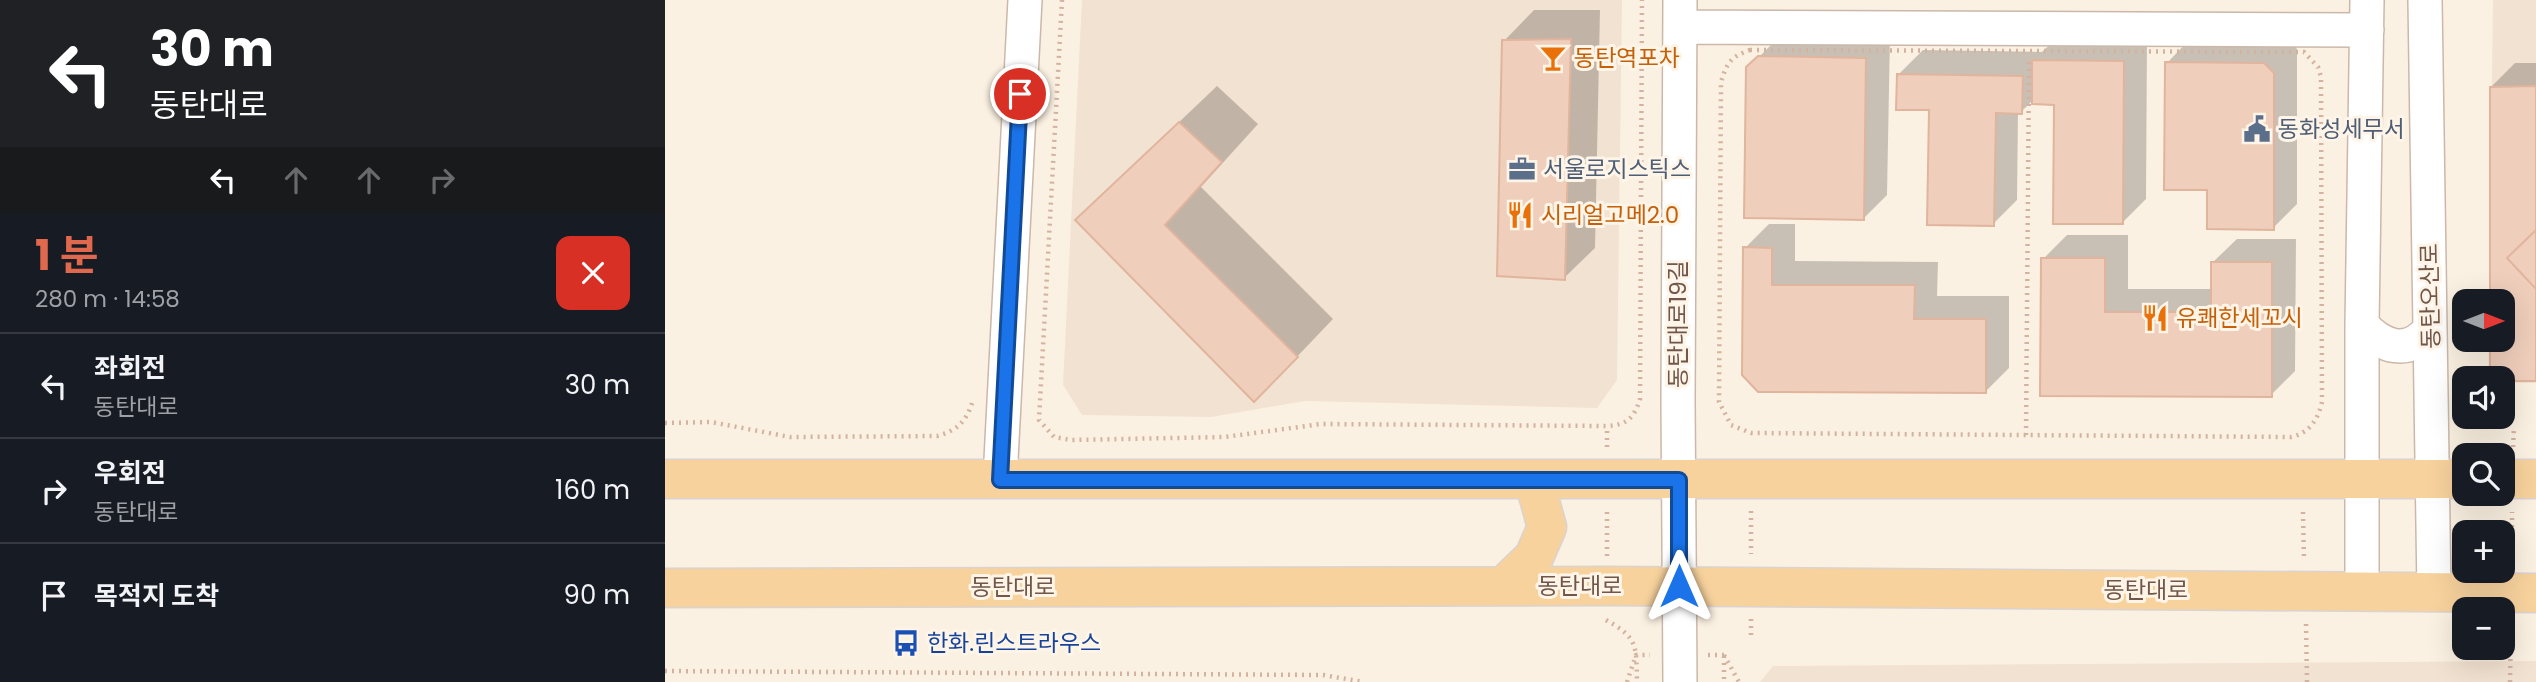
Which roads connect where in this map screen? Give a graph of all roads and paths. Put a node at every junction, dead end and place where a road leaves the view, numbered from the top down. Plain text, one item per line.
1 (1025, 0) edge
2 (1062, 0) edge
3 (1643, 0) edge
4 (2425, 0) edge
5 (1680, 13) edge
6 (2367, 15) edge
7 (2029, 51) junction
8 (2362, 325) junction
9 (2430, 330) junction
10 (972, 398) dead end
11 (665, 423) edge
12 (1607, 426) junction
13 (2514, 429) edge
14 (1751, 433) junction
15 (2026, 435) junction
16 (2303, 435) junction
17 (665, 479) edge
18 (2517, 479) edge
19 (1000, 480) junction
20 (1534, 480) junction
21 (1607, 480) junction
22 (1679, 480) junction
23 (1751, 480) junction
24 (2448, 480) edge
25 (2302, 481) junction
26 (2363, 481) junction
27 (1504, 586) junction
28 (1607, 586) junction
29 (1679, 586) junction
30 (1751, 587) junction
31 (665, 588) edge
32 (2305, 591) junction
33 (2362, 592) junction
34 (2434, 592) junction
35 (2524, 593) edge
36 (1751, 636) dead end
37 (1636, 655) junction
38 (665, 671) edge
39 (1364, 682) edge
40 (1627, 682) edge
41 (1637, 682) edge
42 (1680, 682) edge
43 (1724, 682) edge
44 (1738, 682) edge
45 (2307, 682) edge
46 (2510, 682) edge

1 - 19 street
2 - 12 path
3 - 12 path
4 - 9 street, 동탄오산로
5 - 6 street
5 - 22 street, 동탄대로19길
6 - 8 street
7 - 14 path
7 - 15 path
7 - 16 path
8 - 9 street
8 - 26 street
9 - 24 street, 동탄오산로
10 - 11 path
12 - 21 path
13 - 18 path
14 - 15 path
14 - 23 path
15 - 16 path
16 - 25 path
17 - 19 main road
18 - 35 path
19 - 20 main road
20 - 21 main road
20 - 27 main road
21 - 22 main road
21 - 28 path
22 - 23 main road
22 - 29 street, 동탄대로19길
23 - 25 main road
23 - 30 path
24 - 26 main road
24 - 34 street, 동탄오산로
25 - 26 main road
25 - 32 path
26 - 33 street
27 - 28 main road, 동탄대로
27 - 31 main road, 동탄대로
28 - 29 main road, 동탄대로
28 - 37 path
29 - 30 main road, 동탄대로
29 - 42 street, 동탄대로19길
30 - 32 main road, 동탄대로
30 - 36 path
32 - 33 main road, 동탄대로
32 - 45 path
33 - 34 main road, 동탄대로
34 - 35 main road, 동탄대로
35 - 46 path
37 - 40 path
37 - 41 path
38 - 39 path
43 - 44 path

